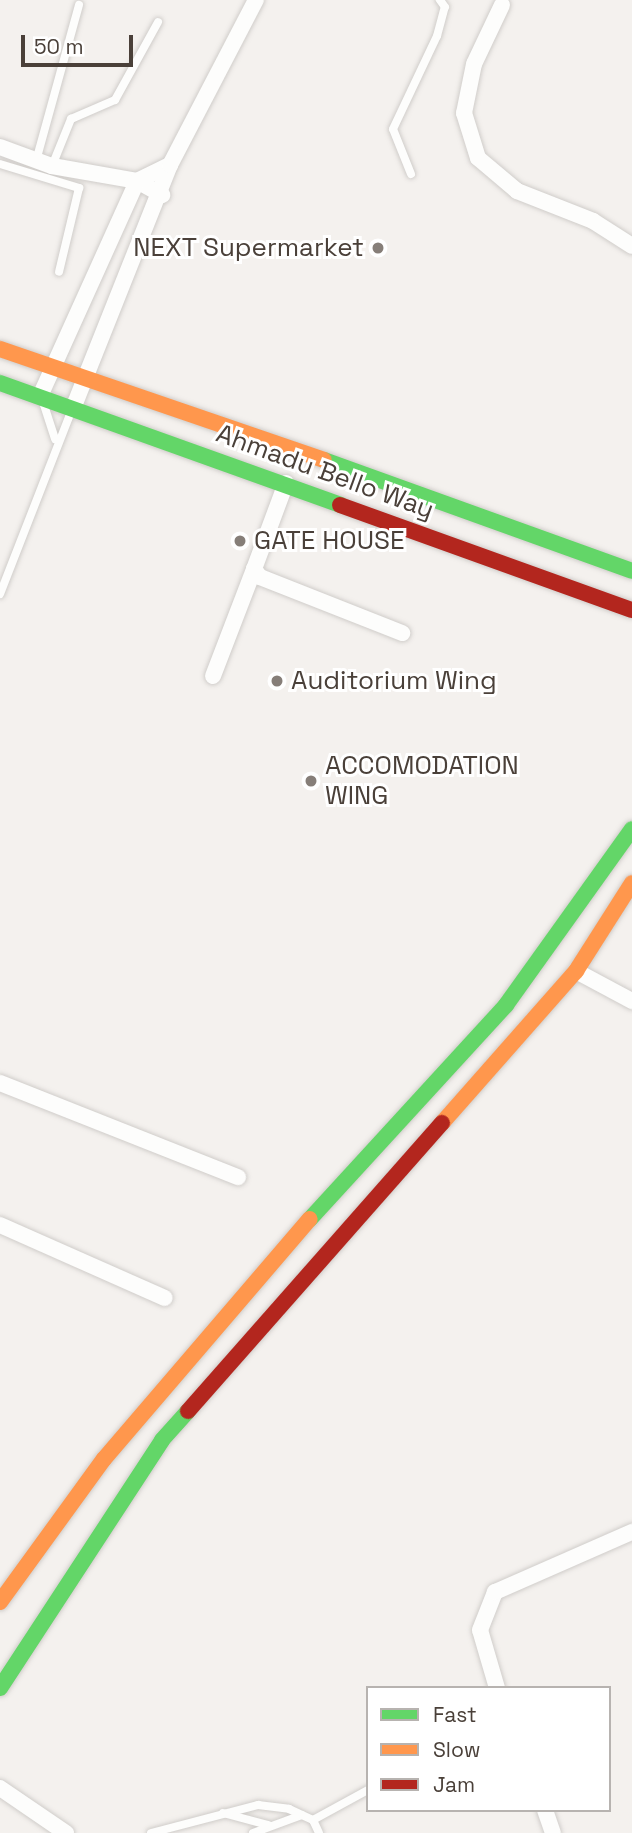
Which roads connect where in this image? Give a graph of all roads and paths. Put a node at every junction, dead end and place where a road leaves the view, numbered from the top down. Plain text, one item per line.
1 (256, 0) edge
2 (440, 0) edge
3 (79, 5) dead end
4 (502, 5) dead end
5 (158, 22) dead end
6 (0, 147) edge
7 (44, 163) junction
8 (0, 164) edge
9 (170, 165) junction
10 (411, 174) dead end
11 (137, 181) junction
12 (162, 195) junction
13 (632, 246) edge
14 (59, 272) dead end
15 (0, 349) edge
16 (50, 363) junction
17 (85, 373) junction
18 (0, 383) edge
19 (41, 394) junction
20 (74, 406) junction
21 (55, 439) junction
22 (286, 484) junction
23 (254, 569) junction
24 (632, 572) edge
25 (0, 594) edge
26 (632, 610) edge
27 (402, 633) dead end
28 (213, 676) dead end
29 (632, 829) edge
30 (632, 883) edge
31 (576, 971) junction
32 (632, 1001) edge
33 (0, 1083) edge
34 (238, 1177) dead end
35 (0, 1225) edge
36 (165, 1298) dead end
37 (632, 1532) edge
38 (0, 1602) edge
39 (496, 1686) edge
40 (0, 1688) edge
41 (0, 1788) edge
42 (366, 1791) edge
43 (220, 1812) junction
44 (546, 1812) edge
45 (302, 1815) junction
46 (313, 1820) junction
47 (268, 1825) junction
48 (66, 1833) edge
49 (151, 1833) edge
50 (253, 1833) edge
51 (319, 1833) edge
52 (554, 1833) edge

1 - 9 street
2 - 10 lane
3 - 7 lane
4 - 13 street
5 - 7 lane
6 - 7 street
7 - 11 street
8 - 14 lane
9 - 11 street
9 - 12 street
11 - 12 street
11 - 16 street
12 - 17 street
15 - 16 street, Ahmadu Bello Way
16 - 17 street, Ahmadu Bello Way
16 - 19 street
17 - 20 street
17 - 24 street, Ahmadu Bello Way
18 - 19 street, Ahmadu Bello Way
19 - 20 street, Ahmadu Bello Way
19 - 21 lane
20 - 21 lane
20 - 22 street, Ahmadu Bello Way
21 - 25 lane
22 - 23 street
22 - 26 street, Ahmadu Bello Way
23 - 27 street
23 - 28 street
29 - 38 street
30 - 31 street
31 - 32 street
31 - 40 street
33 - 34 street
35 - 36 street
37 - 39 street
41 - 48 street
42 - 46 lane
43 - 45 lane
43 - 47 lane
43 - 49 lane
44 - 52 street
45 - 46 lane
45 - 47 lane
46 - 51 lane
47 - 50 lane

